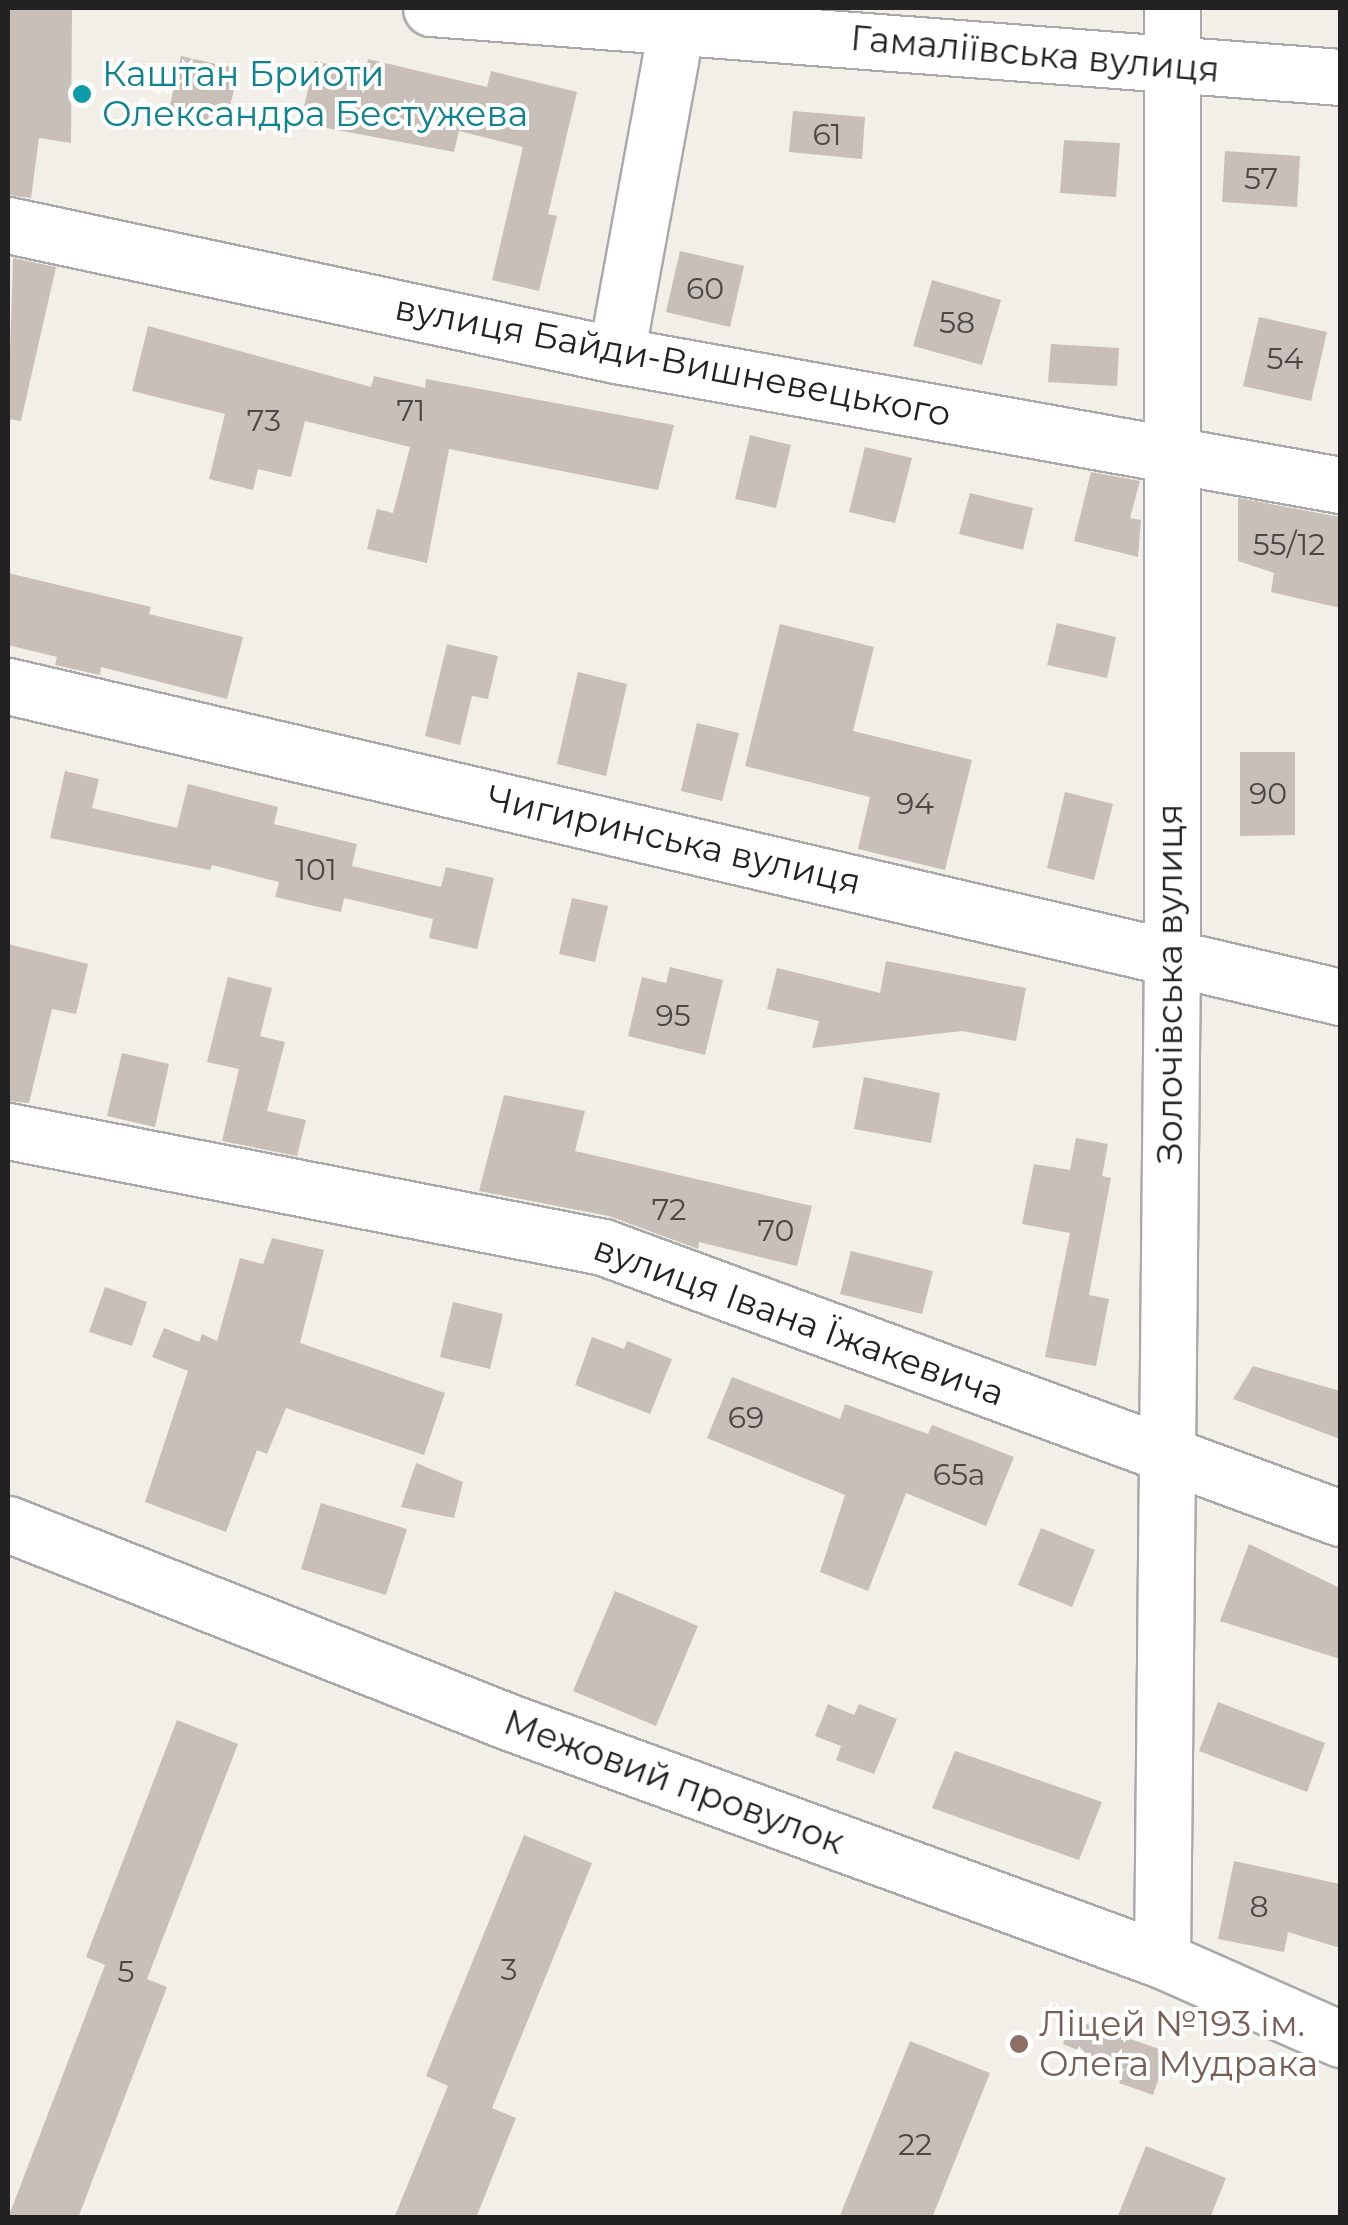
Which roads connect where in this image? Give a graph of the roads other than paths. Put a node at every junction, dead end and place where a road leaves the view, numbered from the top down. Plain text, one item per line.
1 (430, 8) edge
2 (1172, 8) edge
3 (677, 24) junction
4 (1171, 66) junction
5 (1340, 77) edge
6 (8, 225) edge
7 (616, 355) junction
8 (1170, 454) junction
9 (1340, 485) edge
10 (8, 686) edge
11 (1172, 955) junction
12 (1340, 997) edge
13 (8, 1131) edge
14 (1164, 1452) junction
15 (1340, 1518) edge
16 (8, 1524) edge
17 (1162, 1960) junction
18 (1340, 2039) edge

1 - 3 street, Гамаліївська вулиця
2 - 4 street, Золочівська вулиця
3 - 4 street, Гамаліївська вулиця
3 - 7 street
4 - 5 street, Гамаліївська вулиця
4 - 8 street, Золочівська вулиця
6 - 7 street, вулиця Байди-Вишневецького
7 - 8 street, вулиця Байди-Вишневецького
8 - 9 street, вулиця Байди-Вишневецького
8 - 11 street, Золочівська вулиця
10 - 11 street, Чигиринська вулиця
11 - 12 street, Чигиринська вулиця
11 - 14 street, Золочівська вулиця
13 - 14 street, вулиця Івана Їжакевича
14 - 15 street, вулиця Івана Їжакевича
14 - 17 street, Золочівська вулиця
16 - 17 street, Межовий провулок
17 - 18 street, Межовий провулок

